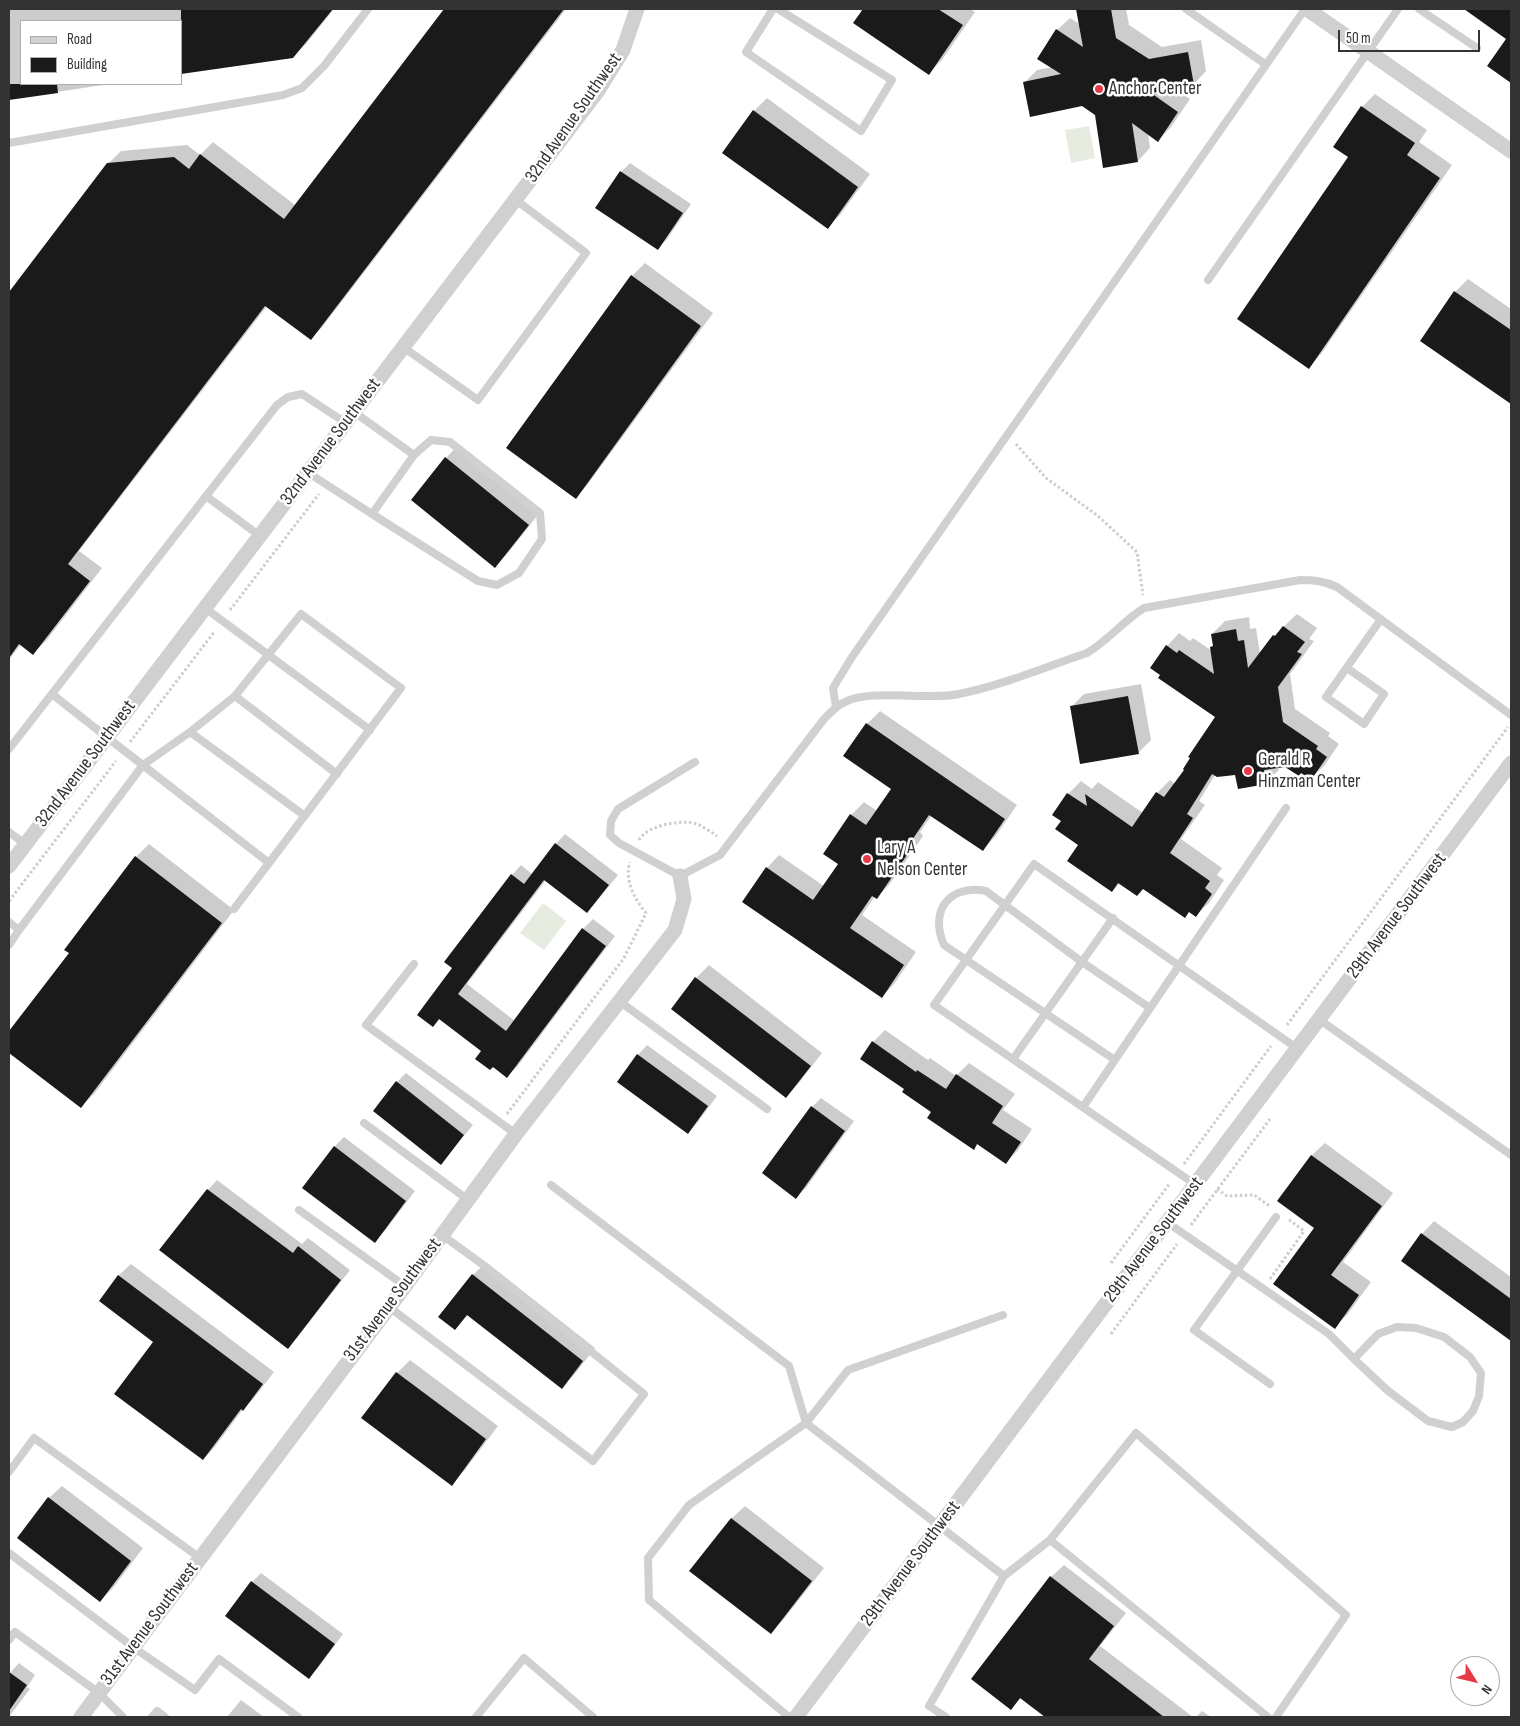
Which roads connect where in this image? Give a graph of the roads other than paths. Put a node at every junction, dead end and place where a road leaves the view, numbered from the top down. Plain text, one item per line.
1 (368, 9) edge
2 (637, 9) edge
3 (773, 9) edge
4 (778, 9) edge
5 (1186, 9) edge
6 (1306, 9) edge
7 (1398, 9) edge
8 (1420, 9) edge
9 (1477, 48) dead end
10 (1368, 52) junction
11 (1265, 64) junction
12 (9, 143) edge
13 (1511, 151) edge
14 (516, 200) junction
15 (1208, 280) dead end
16 (403, 347) junction
17 (350, 417) junction
18 (414, 455) junction
19 (307, 472) junction
20 (206, 496) junction
21 (372, 514) junction
22 (260, 536) junction
23 (205, 608) junction
24 (1381, 619) junction
25 (268, 655) junction
26 (1346, 668) junction
27 (52, 694) junction
28 (235, 696) junction
29 (836, 706) junction
30 (1511, 715) edge
31 (370, 730) junction
32 (190, 732) junction
33 (106, 737) junction
34 (9, 749) edge
35 (695, 762) dead end
36 (1511, 762) edge
37 (143, 765) junction
38 (337, 774) junction
39 (1286, 808) dead end
40 (305, 816) junction
41 (9, 832) edge
42 (25, 844) junction
43 (269, 863) junction
44 (9, 866) edge
45 (680, 876) junction
46 (1004, 906) junction
47 (234, 909) dead end
48 (1113, 918) junction
49 (9, 922) edge
50 (20, 930) junction
51 (9, 945) edge
52 (966, 959) junction
53 (1082, 962) junction
54 (414, 964) dead end
55 (1179, 966) junction
56 (620, 1001) junction
57 (1150, 1008) junction
58 (1045, 1014) junction
59 (1320, 1020) junction
60 (1298, 1049) junction
61 (1013, 1059) junction
62 (1114, 1060) junction
63 (1083, 1107) junction
64 (767, 1109) dead end
65 (364, 1123) dead end
66 (516, 1134) junction
67 (1511, 1155) edge
68 (551, 1185) dead end
69 (1196, 1185) junction
70 (467, 1199) junction
71 (299, 1210) dead end
72 (1276, 1217) dead end
73 (1168, 1223) junction
74 (442, 1235) junction
75 (1237, 1271) junction
76 (405, 1286) junction
77 (388, 1307) junction
78 (1003, 1316) dead end
79 (1354, 1359) junction
80 (1270, 1384) dead end
81 (806, 1422) junction
82 (9, 1472) edge
83 (940, 1527) junction
84 (1050, 1540) junction
85 (9, 1553) edge
86 (200, 1558) junction
87 (1004, 1576) junction
88 (9, 1640) edge
89 (133, 1647) junction
90 (99, 1693) junction
91 (81, 1717) edge
92 (123, 1717) edge
93 (152, 1717) edge
94 (165, 1717) edge
95 (298, 1717) edge
96 (476, 1717) edge
97 (593, 1717) edge
98 (789, 1717) edge
99 (796, 1717) edge
100 (946, 1717) edge
101 (1268, 1717) edge
102 (1276, 1717) edge

1 - 12 lane
2 - 14 street, 32nd Avenue Southwest
3 - 4 lane
5 - 11 lane
6 - 10 street
6 - 11 lane
7 - 10 lane
8 - 9 lane
10 - 13 street
10 - 15 lane
11 - 29 lane
14 - 16 street, 32nd Avenue Southwest
14 - 16 lane
16 - 17 street, 32nd Avenue Southwest
17 - 18 lane
17 - 19 street, 32nd Avenue Southwest
17 - 20 lane
18 - 21 lane
18 - 21 lane
19 - 21 lane
19 - 22 street, 32nd Avenue Southwest
20 - 22 lane
20 - 27 lane
22 - 23 street, 32nd Avenue Southwest
23 - 25 lane
23 - 33 street, 32nd Avenue Southwest
24 - 26 lane
24 - 29 lane
24 - 30 lane
25 - 28 lane
25 - 31 lane
25 - 31 lane
26 - 26 lane
27 - 33 lane
27 - 34 lane
28 - 32 lane
28 - 38 lane
29 - 45 lane
31 - 38 lane
32 - 37 lane
32 - 40 lane
33 - 37 lane
33 - 42 street, 32nd Avenue Southwest
35 - 45 lane
36 - 59 street, 29th Avenue Southwest
37 - 43 lane
37 - 50 lane
38 - 40 lane
39 - 55 lane
40 - 43 lane
41 - 42 lane
42 - 44 street, 32nd Avenue Southwest
43 - 47 lane
45 - 56 street, 31st Avenue Southwest
46 - 48 lane
46 - 52 lane
46 - 52 lane
46 - 53 lane
48 - 53 lane
48 - 55 lane
49 - 50 lane
50 - 51 lane
52 - 58 lane
52 - 61 lane
53 - 57 lane
53 - 58 lane
54 - 66 lane
55 - 57 lane
55 - 60 lane
56 - 64 lane
56 - 66 street, 31st Avenue Southwest
57 - 62 lane
58 - 61 lane
58 - 62 lane
59 - 60 street, 29th Avenue Southwest
59 - 67 lane
60 - 69 street, 29th Avenue Southwest
61 - 63 lane
62 - 63 lane
63 - 69 lane
65 - 70 lane
66 - 70 street, 31st Avenue Southwest
68 - 81 lane
69 - 73 street, 29th Avenue Southwest
70 - 74 street, 31st Avenue Southwest
71 - 76 lane
72 - 75 lane
73 - 75 lane
73 - 83 street, 29th Avenue Southwest
74 - 76 street, 31st Avenue Southwest
74 - 77 lane
75 - 79 lane
75 - 80 lane
76 - 77 street, 31st Avenue Southwest
77 - 86 street, 31st Avenue Southwest
78 - 81 lane
79 - 79 lane
81 - 83 lane
81 - 98 lane
82 - 86 lane
83 - 87 lane
83 - 99 street, 29th Avenue Southwest
84 - 87 lane
84 - 101 lane
84 - 102 lane
85 - 89 lane
86 - 89 street, 31st Avenue Southwest
87 - 100 lane
88 - 90 lane
89 - 90 street, 31st Avenue Southwest
89 - 95 lane
90 - 91 street, 31st Avenue Southwest
90 - 92 lane
93 - 94 lane
96 - 97 lane

